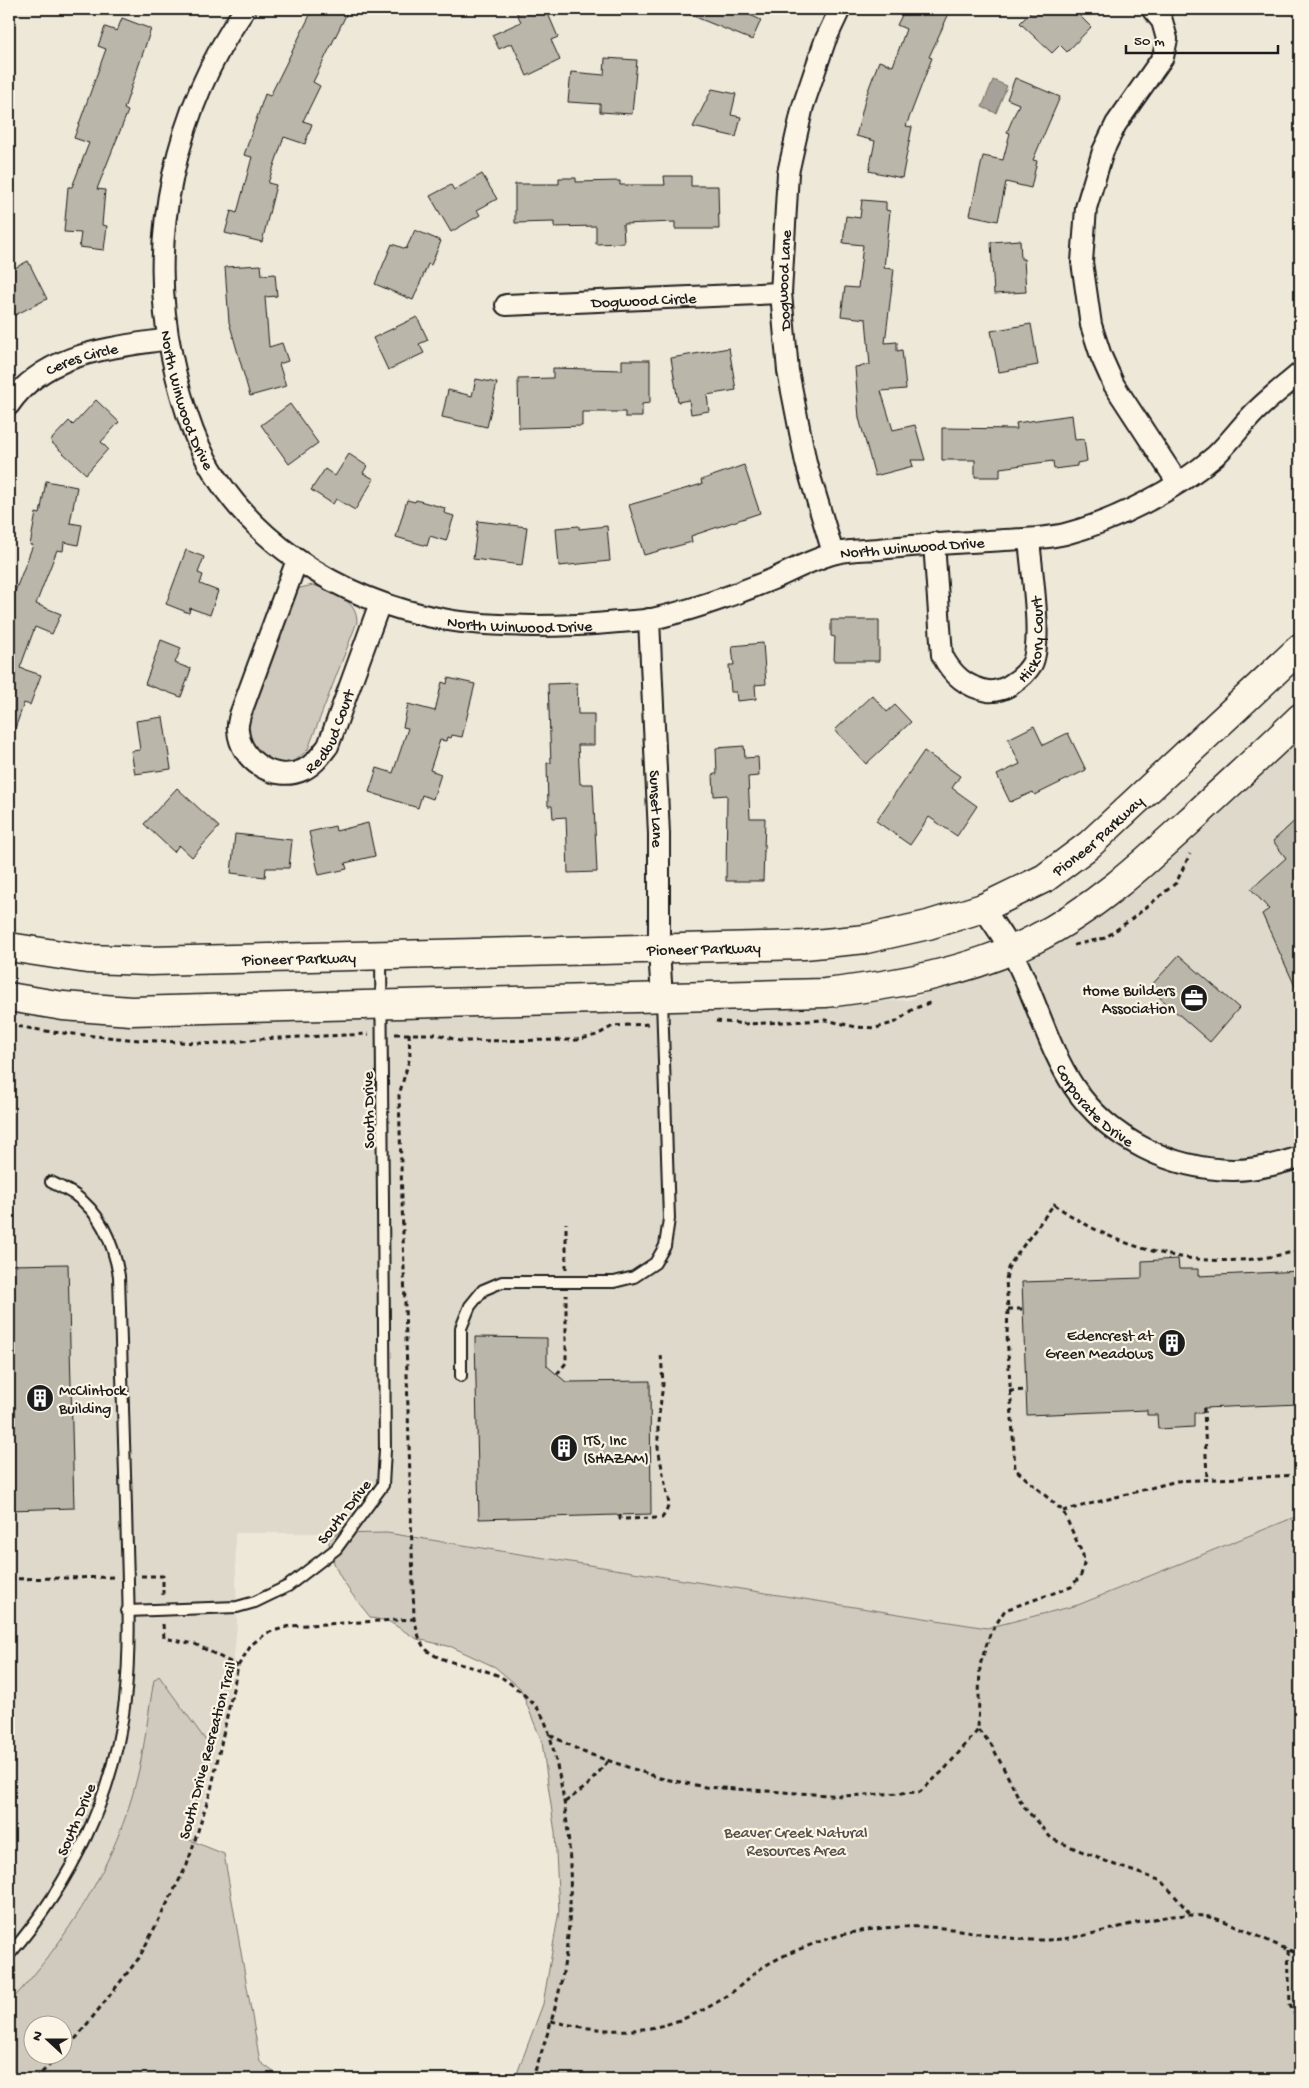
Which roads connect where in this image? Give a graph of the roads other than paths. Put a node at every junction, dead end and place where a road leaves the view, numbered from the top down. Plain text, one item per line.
1 (245, 9) edge
2 (840, 9) edge
3 (1152, 9) edge
4 (781, 293) junction
5 (506, 305) dead end
6 (168, 339) junction
7 (1300, 373) edge
8 (9, 405) edge
9 (1178, 483) junction
10 (1029, 539) junction
11 (934, 543) junction
12 (833, 554) junction
13 (297, 560) junction
14 (380, 603) junction
15 (649, 619) junction
16 (1300, 648) edge
17 (1300, 718) edge
18 (983, 908) junction
19 (9, 947) edge
20 (659, 950) junction
21 (1010, 950) junction
22 (380, 956) junction
23 (9, 997) edge
24 (662, 998) junction
25 (380, 1006) junction
26 (1300, 1157) edge
27 (51, 1182) dead end
28 (461, 1376) dead end
29 (128, 1611) junction
30 (9, 1955) edge

1 - 6 street, North Winwood Drive
2 - 4 street, Dogwood Lane
3 - 9 street
4 - 5 street, Dogwood Circle
4 - 12 street, Dogwood Lane
6 - 8 street, Ceres Circle
6 - 13 street, North Winwood Drive
7 - 9 street, North Winwood Drive
9 - 10 street, North Winwood Drive
10 - 11 street, North Winwood Drive
10 - 11 street, Hickory Court
11 - 12 street, North Winwood Drive
12 - 15 street, North Winwood Drive
13 - 14 street, North Winwood Drive
13 - 14 street, Redbud Court
14 - 15 street, North Winwood Drive
15 - 20 street, Sunset Lane
16 - 18 street, Pioneer Parkway
17 - 21 street
18 - 20 street, Pioneer Parkway
18 - 21 street, Corporate Drive
19 - 22 street, Pioneer Parkway
20 - 22 street, Pioneer Parkway
20 - 24 street, Sunset Lane
21 - 24 street
21 - 26 street, Corporate Drive
22 - 25 lane, South Drive
23 - 25 street
24 - 25 street
24 - 28 lane
25 - 29 lane, South Drive
27 - 29 lane
29 - 30 lane, South Drive

